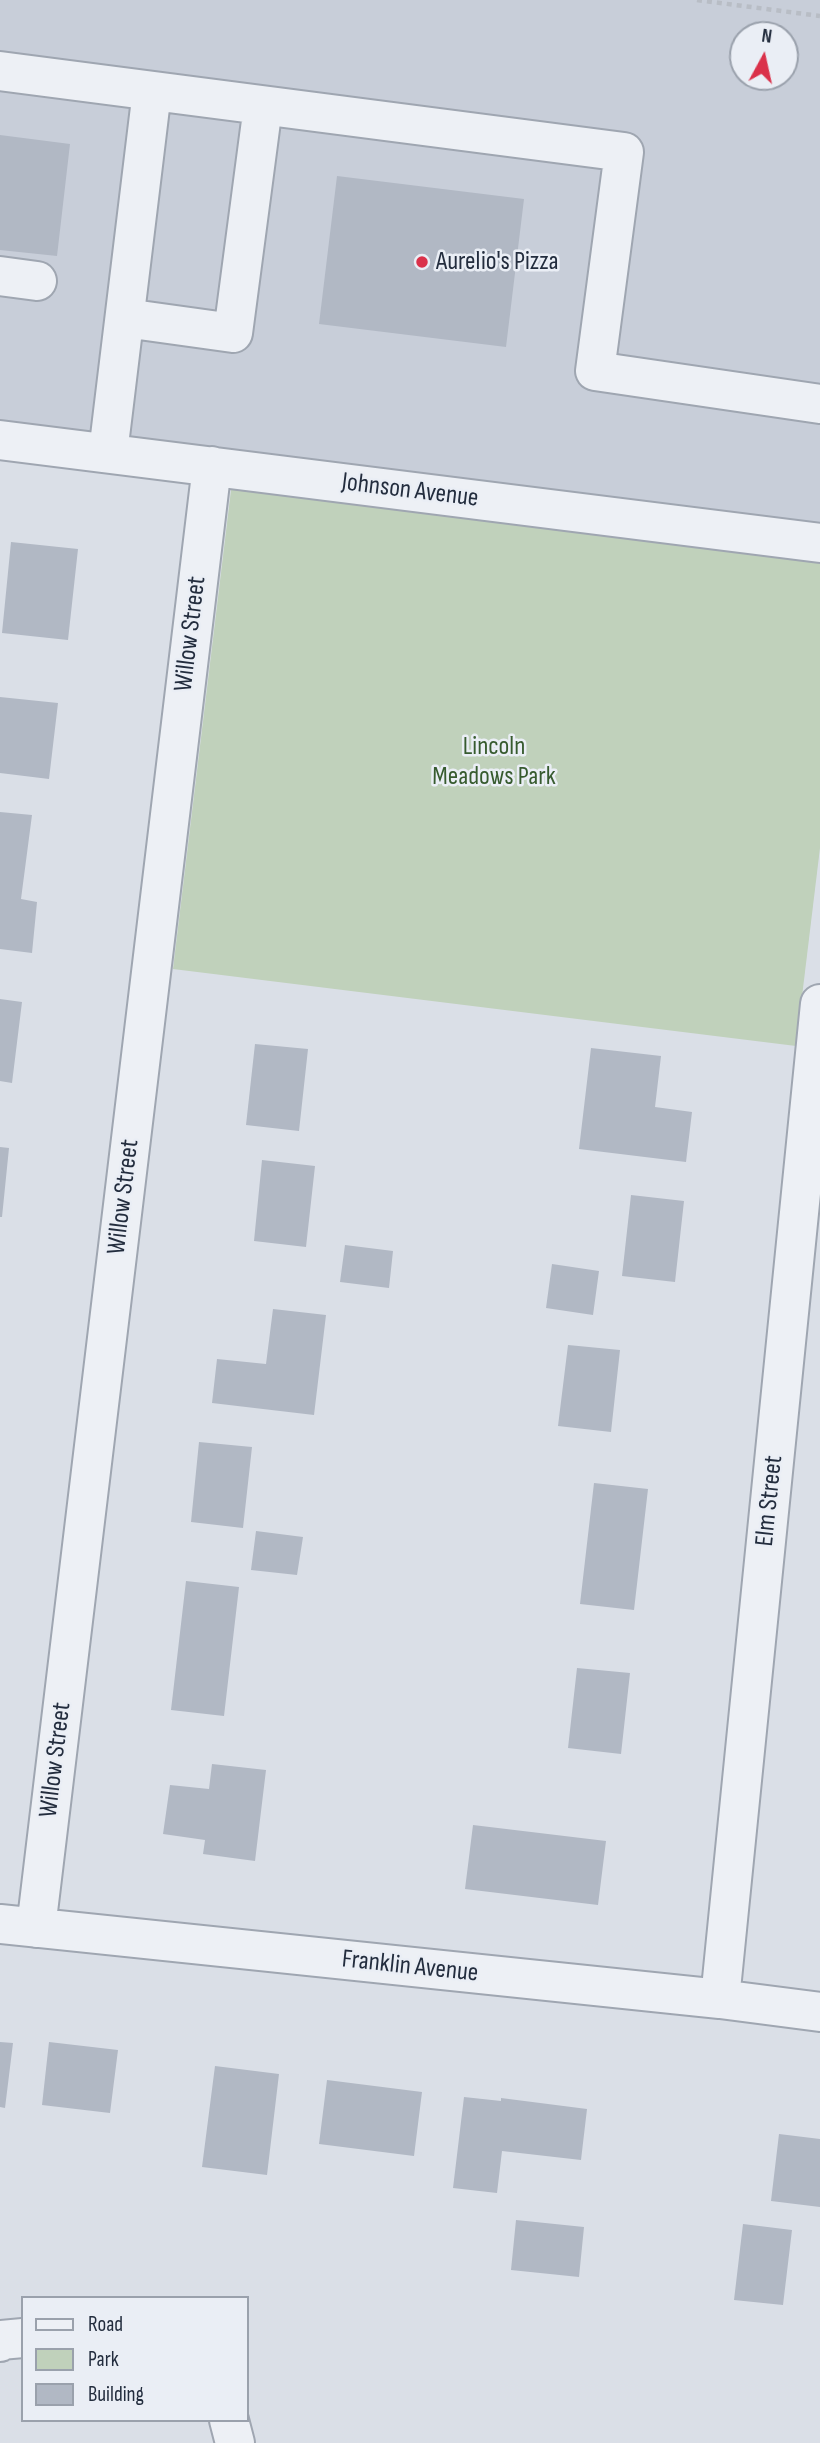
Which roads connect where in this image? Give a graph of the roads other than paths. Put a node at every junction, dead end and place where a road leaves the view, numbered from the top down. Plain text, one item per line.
1 (0, 71) edge
2 (152, 91) junction
3 (263, 106) junction
4 (125, 318) junction
5 (820, 404) edge
6 (0, 439) edge
7 (108, 453) junction
8 (212, 466) junction
9 (820, 542) edge
10 (820, 1004) edge
11 (18, 1926) edge
12 (720, 1999) junction
13 (820, 2012) edge
14 (21, 2337) edge
15 (0, 2343) edge
16 (230, 2422) edge
17 (235, 2443) edge

1 - 2 street
2 - 3 street
2 - 4 street
3 - 4 street
3 - 5 street
4 - 7 street
6 - 7 street, Johnson Avenue
7 - 8 street, Johnson Avenue
8 - 9 street, Johnson Avenue
8 - 11 street, Willow Street
10 - 12 street, Elm Street
11 - 12 street, Franklin Avenue
12 - 13 street, Franklin Avenue
14 - 15 street
16 - 17 street

